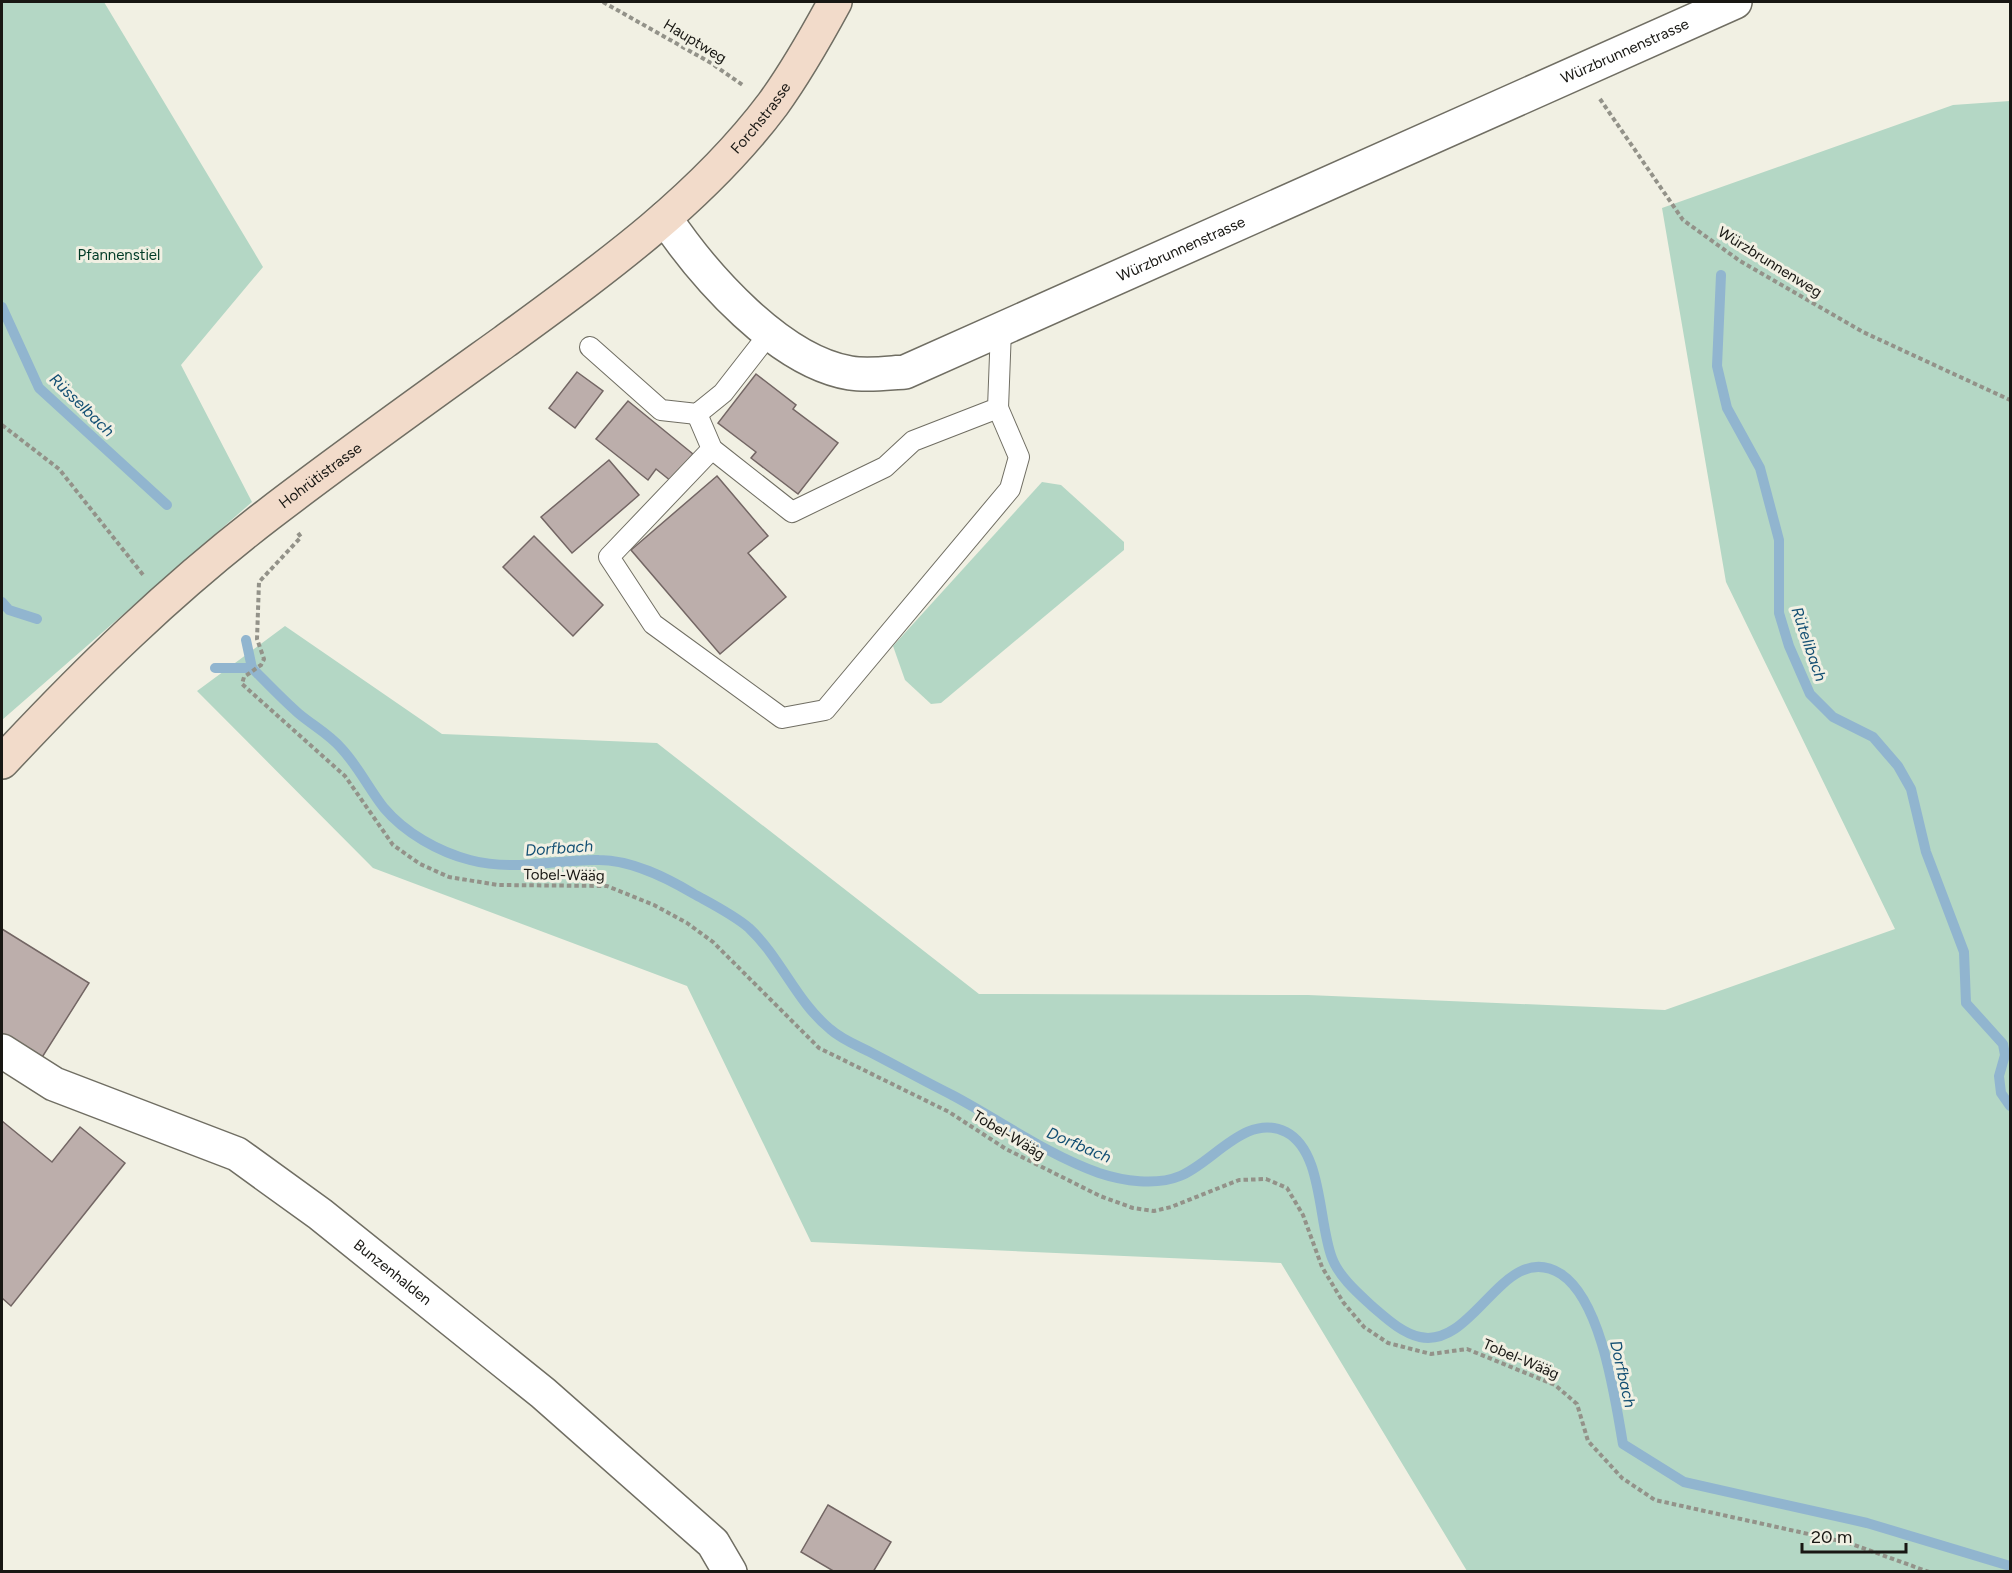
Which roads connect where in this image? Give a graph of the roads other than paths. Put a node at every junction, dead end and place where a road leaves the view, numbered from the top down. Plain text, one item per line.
1 (835, 2) edge
2 (1735, 2) edge
3 (665, 218) junction
4 (1001, 329) junction
5 (769, 334) junction
6 (590, 347) dead end
7 (998, 408) junction
8 (697, 414) junction
9 (712, 449) junction
10 (2, 762) edge
11 (2, 1051) edge
12 (730, 1572) edge

1 - 3 main road, Forchstrasse
2 - 4 street, Würzbrunnenstrasse
3 - 5 street, Würzbrunnenstrasse
3 - 10 main road, Hohrütistrasse
4 - 5 street, Würzbrunnenstrasse
4 - 7 lane
5 - 8 lane
6 - 8 lane
7 - 9 lane
7 - 9 lane
8 - 9 lane
11 - 12 street, Bunzenhalden

